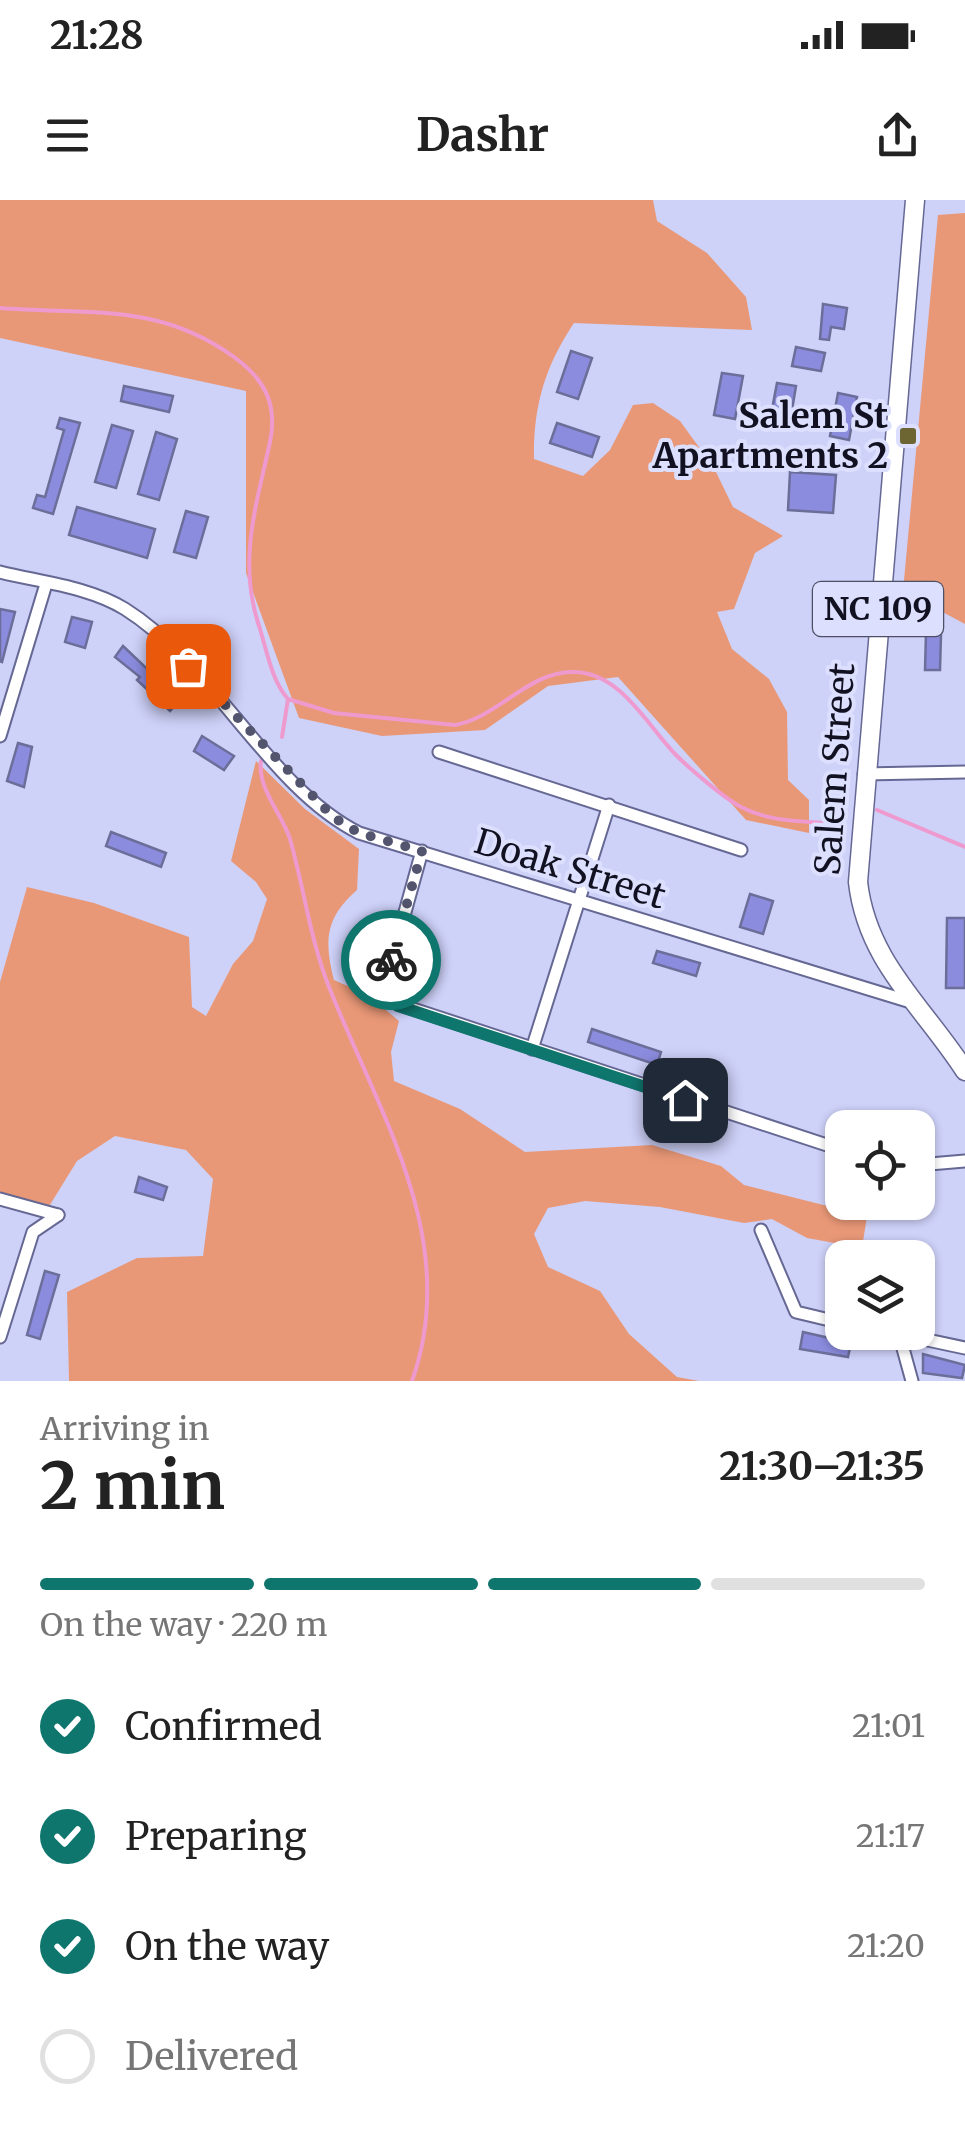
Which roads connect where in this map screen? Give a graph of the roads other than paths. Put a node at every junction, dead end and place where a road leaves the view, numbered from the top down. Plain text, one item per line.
1 (915, 200) edge
2 (0, 572) edge
3 (46, 584) junction
4 (4, 709) edge
5 (0, 736) edge
6 (439, 752) dead end
7 (965, 772) edge
8 (864, 774) junction
9 (609, 805) junction
10 (741, 850) dead end
11 (422, 851) junction
12 (581, 900) junction
13 (914, 1003) junction
14 (532, 1049) junction
15 (965, 1071) edge
16 (825, 1144) edge
17 (965, 1162) edge
18 (935, 1164) edge
19 (0, 1199) edge
20 (762, 1230) dead end
21 (825, 1319) edge
22 (0, 1337) edge
23 (935, 1342) edge
24 (965, 1348) edge
25 (900, 1350) edge
26 (912, 1381) edge

1 - 8 main road, Salem Street / NC 109
2 - 3 street, Doak Street
3 - 4 street
3 - 11 street, Doak Street
4 - 5 street
6 - 9 street
7 - 8 street
8 - 13 main road, Salem Street / NC 109
9 - 10 street
9 - 12 street
11 - 12 street, Doak Street
11 - 14 street
12 - 13 street, Doak Street
12 - 14 street
13 - 15 main road, Salem Street / NC 109
14 - 16 street
17 - 18 street
19 - 22 street
20 - 21 street
23 - 24 street
25 - 26 street

